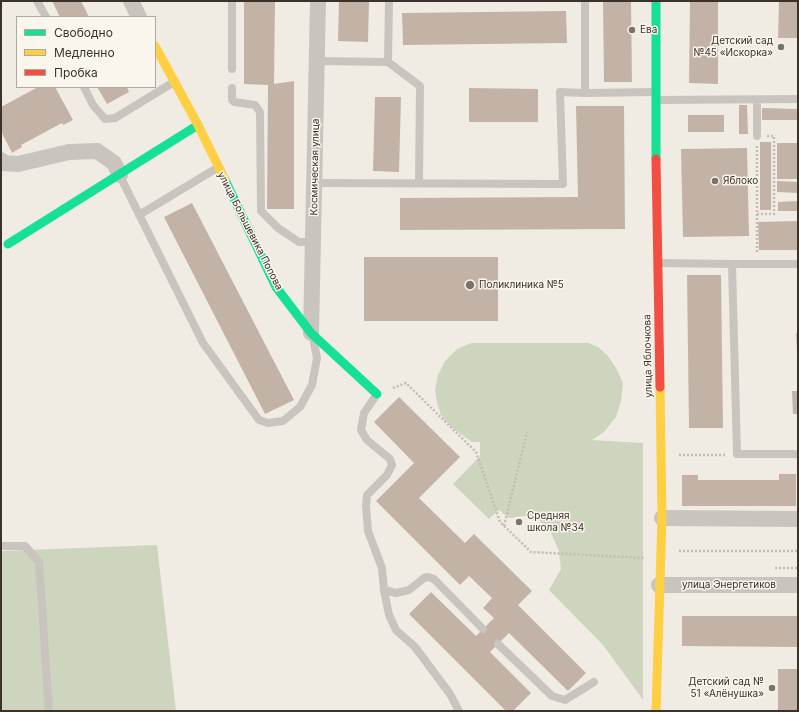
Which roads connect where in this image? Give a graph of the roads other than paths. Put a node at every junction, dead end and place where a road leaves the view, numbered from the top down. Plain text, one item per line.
1 (37, 1) edge
2 (131, 1) edge
3 (232, 1) edge
4 (318, 1) edge
5 (389, 1) edge
6 (585, 1) edge
7 (656, 1) edge
8 (45, 16) edge
9 (139, 16) edge
10 (156, 48) edge
11 (317, 61) junction
12 (388, 62) junction
13 (232, 69) dead end
14 (175, 82) junction
15 (85, 88) edge
16 (232, 88) dead end
17 (585, 93) junction
18 (655, 96) junction
19 (798, 99) edge
20 (757, 100) junction
21 (198, 125) junction
22 (757, 136) road end
23 (1, 160) edge
24 (218, 167) junction
25 (120, 175) junction
26 (314, 183) junction
27 (419, 183) junction
28 (139, 215) junction
29 (313, 242) junction
30 (8, 244) dead end
31 (658, 263) junction
32 (732, 264) junction
33 (798, 264) edge
34 (312, 333) junction
35 (377, 394) joint
36 (798, 454) edge
37 (662, 518) junction
38 (798, 519) edge
39 (1, 546) edge
40 (659, 585) junction
41 (798, 585) edge
42 (384, 590) junction
43 (483, 629) dead end
44 (498, 644) dead end
45 (594, 682) dead end
46 (49, 711) edge
47 (459, 711) edge
48 (656, 711) edge

1 - 8 lane
2 - 9 street
3 - 13 lane
4 - 11 street, Космическая улица
5 - 12 lane
6 - 17 lane
7 - 18 street, улица Яблочкова
10 - 14 street, улица Большевика Попова
11 - 12 lane
11 - 26 street, Космическая улица
12 - 27 lane
14 - 15 lane
14 - 21 street, улица Большевика Попова
16 - 29 lane
17 - 18 lane
17 - 27 lane
18 - 20 lane
18 - 31 street, улица Яблочкова
19 - 20 lane
20 - 22 lane
21 - 24 street, улица Большевика Попова
21 - 25 street
23 - 25 street
24 - 28 lane
24 - 34 street, улица Большевика Попова
25 - 28 lane
25 - 30 street
26 - 27 lane
26 - 29 street, Космическая улица
28 - 34 lane
29 - 34 street, Космическая улица
31 - 32 lane
31 - 37 street, улица Яблочкова
32 - 33 lane
32 - 36 lane
34 - 35 street, улица Большевика Попова
35 - 42 lane
37 - 38 street
37 - 40 street, улица Яблочкова
39 - 46 lane
40 - 41 street, улица Энергетиков
40 - 48 street, улица Яблочкова
42 - 43 lane
42 - 47 lane
44 - 45 lane

